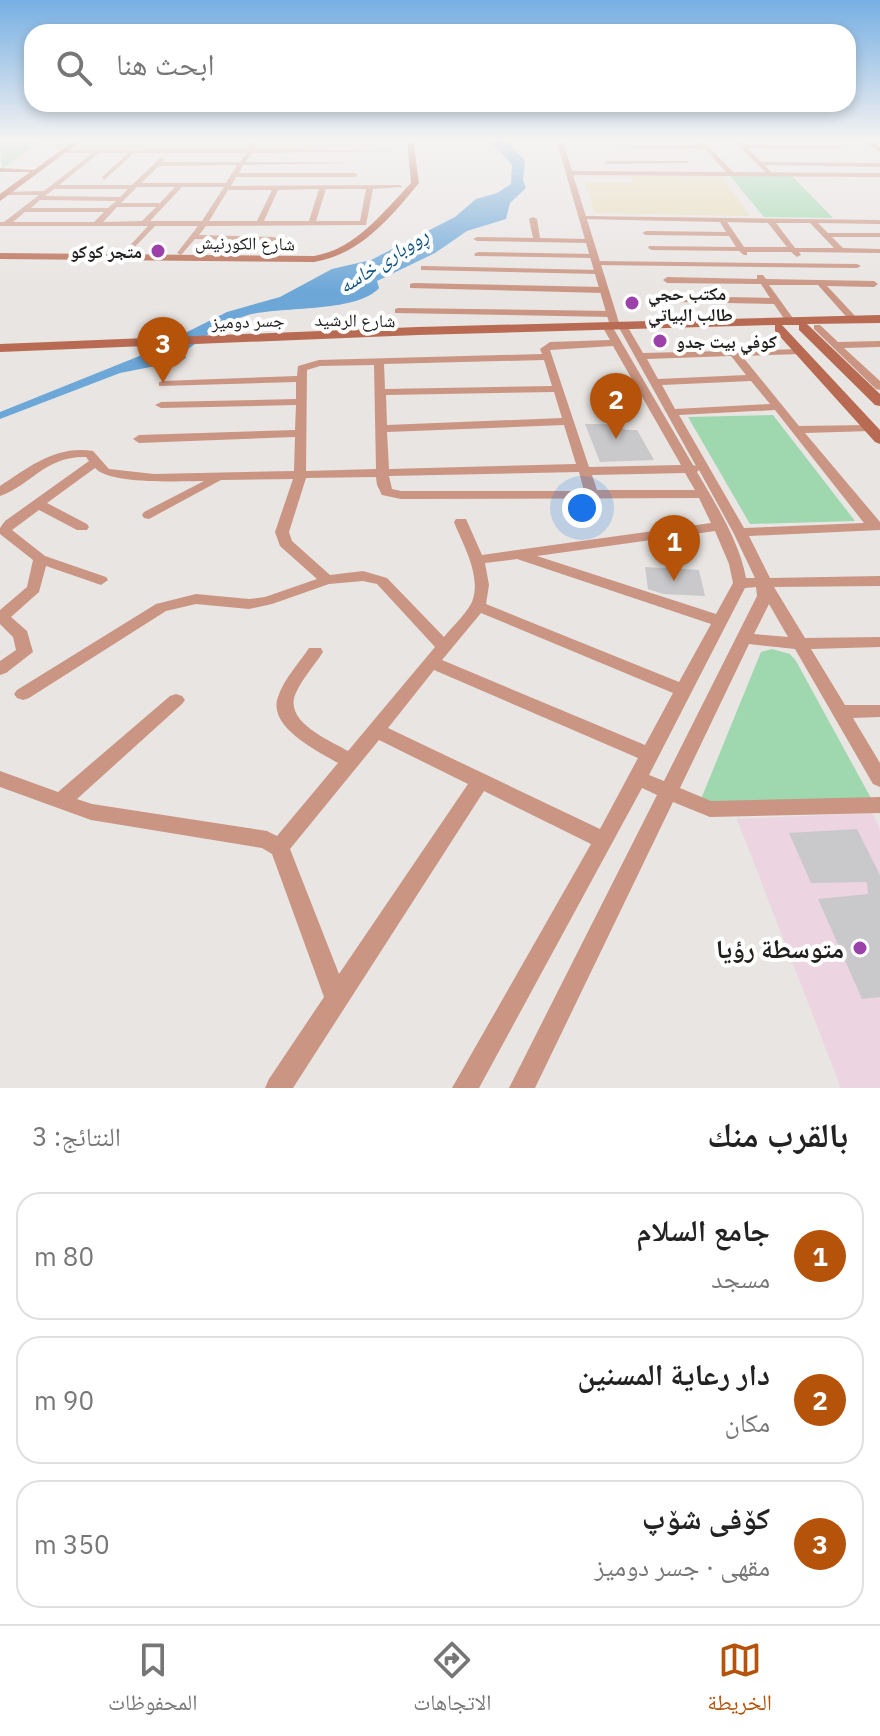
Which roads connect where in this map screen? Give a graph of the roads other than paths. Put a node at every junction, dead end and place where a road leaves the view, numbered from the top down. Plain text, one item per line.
1 (49, 190) edge
2 (88, 190) edge
3 (130, 190) edge
4 (176, 190) edge
5 (226, 190) edge
6 (275, 190) edge
7 (322, 190) edge
8 (369, 190) edge
9 (397, 190) edge
10 (408, 190) edge
11 (576, 190) edge
12 (2, 192) edge
13 (41, 196) junction
14 (78, 198) junction
15 (116, 204) junction
16 (163, 205) junction
17 (24, 210) junction
18 (584, 218) junction
19 (533, 219) dead end
20 (640, 219) junction
21 (722, 220) junction
22 (770, 220) junction
23 (812, 221) junction
24 (880, 222) edge
25 (97, 223) junction
26 (150, 223) junction
27 (204, 223) junction
28 (260, 223) junction
29 (286, 223) junction
30 (312, 223) junction
31 (363, 223) junction
32 (3, 224) edge
33 (646, 233) junction
34 (731, 234) junction
35 (826, 235) junction
36 (880, 235) edge
37 (193, 237) junction
38 (274, 239) junction
39 (477, 239) dead end
40 (537, 240) junction
41 (589, 241) junction
42 (652, 248) junction
43 (741, 249) junction
44 (793, 250) junction
45 (841, 251) junction
46 (880, 251) edge
47 (128, 252) junction
48 (0, 253) edge
49 (181, 253) junction
50 (78, 254) junction
51 (478, 254) dead end
52 (262, 255) junction
53 (596, 263) junction
54 (659, 263) junction
55 (752, 265) junction
56 (806, 266) junction
57 (857, 266) junction
58 (424, 268) dead end
59 (667, 280) junction
60 (763, 282) junction
61 (820, 283) junction
62 (413, 286) dead end
63 (877, 287) edge
64 (604, 290) junction
65 (776, 301) junction
66 (398, 311) dead end
67 (880, 319) edge
68 (854, 320) junction
69 (880, 326) edge
70 (615, 328) junction
71 (797, 328) junction
72 (305, 337) joint
73 (0, 341) edge
74 (96, 344) junction
75 (880, 344) edge
76 (836, 345) junction
77 (0, 348) edge
78 (801, 351) junction
79 (734, 353) junction
80 (548, 357) junction
81 (636, 359) junction
82 (379, 361) junction
83 (754, 378) junction
84 (302, 379) junction
85 (656, 382) junction
86 (163, 384) dead end
87 (558, 389) junction
88 (380, 392) junction
89 (878, 394) edge
90 (302, 402) junction
91 (161, 405) dead end
92 (778, 407) junction
93 (673, 412) junction
94 (569, 421) junction
95 (380, 429) junction
96 (796, 430) junction
97 (300, 433) junction
98 (875, 433) edge
99 (139, 439) dead end
100 (96, 462) junction
101 (696, 469) junction
102 (585, 470) junction
103 (382, 471) junction
104 (300, 476) junction
105 (218, 478) junction
106 (0, 492) edge
107 (592, 494) junction
108 (701, 494) junction
109 (38, 504) junction
110 (149, 515) dead end
111 (461, 522) dead end
112 (719, 526) junction
113 (877, 526) edge
114 (82, 527) dead end
115 (740, 532) junction
116 (515, 554) junction
117 (40, 559) junction
118 (476, 560) junction
119 (101, 580) dead end
120 (327, 580) junction
121 (880, 581) edge
122 (764, 582) junction
123 (740, 583) junction
124 (478, 606) junction
125 (719, 621) junction
126 (744, 638) junction
127 (880, 642) edge
128 (801, 644) junction
129 (445, 648) junction
130 (315, 652) dead end
131 (433, 663) junction
132 (0, 669) edge
133 (681, 689) junction
134 (23, 694) dead end
135 (176, 700) dead end
136 (880, 711) edge
137 (842, 712) junction
138 (375, 730) junction
139 (650, 755) junction
140 (351, 761) junction
141 (637, 778) junction
142 (0, 779) edge
143 (880, 779) edge
144 (480, 781) junction
145 (670, 793) junction
146 (62, 800) junction
147 (880, 805) edge
148 (604, 841) junction
149 (279, 848) junction
150 (337, 999) junction
151 (287, 1082) edge
152 (465, 1088) edge
153 (522, 1088) edge

1 - 13 street
2 - 14 street
3 - 15 street
4 - 16 street
5 - 27 street
6 - 28 street
7 - 30 street
8 - 31 street
9 - 31 main road, شارع الكورنيش
10 - 50 main road, شارع الكورنيش
11 - 18 street
12 - 13 street
13 - 14 street
13 - 17 street
14 - 15 street
15 - 16 street
15 - 17 street
15 - 25 street
16 - 26 street
17 - 32 street
18 - 20 street
18 - 41 street
19 - 40 street
20 - 21 street
20 - 33 street
21 - 22 street
21 - 34 street
22 - 23 street
22 - 44 street
23 - 24 street
23 - 35 street
25 - 26 street
25 - 32 street
26 - 27 street
26 - 47 street
27 - 28 street
27 - 37 street
28 - 29 street
29 - 30 street
29 - 38 street
30 - 31 street
31 - 52 main road, شارع الكورنيش
33 - 34 street
33 - 42 street
34 - 43 street
35 - 36 street
35 - 45 street
37 - 38 street
37 - 49 street
38 - 52 street
39 - 40 street
40 - 41 street
41 - 53 street
42 - 43 street
42 - 54 street
43 - 44 street
43 - 55 street
44 - 45 street
44 - 56 street
45 - 46 street
45 - 57 street
47 - 49 main road, شارع الكورنيش
47 - 50 main road, شارع الكورنيش
48 - 50 main road, شارع الكورنيش
49 - 52 main road, شارع الكورنيش
51 - 53 street
53 - 54 street
53 - 58 street
53 - 64 street
54 - 55 street
54 - 59 street
55 - 56 street
55 - 60 street
56 - 57 street
57 - 63 street
59 - 60 street
59 - 65 street
60 - 61 street
60 - 65 street
61 - 63 street
61 - 68 street
62 - 64 street
64 - 70 street
65 - 71 street
66 - 70 street
67 - 68 main road, شارع الرشيد
68 - 71 main road, شارع الرشيد
69 - 71 main road, شارع الرشيد
70 - 71 main road, شارع الرشيد
70 - 72 main road, شارع الرشيد
70 - 80 street
70 - 81 street
71 - 76 street
71 - 78 main road
71 - 89 main road
72 - 74 main road, جسر دوميز
73 - 74 main road
74 - 77 main road
75 - 76 street
76 - 89 street
78 - 79 street
78 - 98 main road
79 - 81 street
79 - 83 street
80 - 82 street
80 - 87 street
81 - 85 street
81 - 101 street
82 - 84 street
82 - 88 street
83 - 85 street
83 - 92 street
84 - 86 street
84 - 90 street
85 - 93 street
87 - 88 street
87 - 94 street
88 - 95 street
90 - 91 street
90 - 97 street
92 - 93 street
92 - 96 street
93 - 101 street
94 - 95 street
94 - 102 street
95 - 103 street
96 - 98 street
96 - 113 street
97 - 99 street
97 - 104 street
100 - 105 street
100 - 106 street
100 - 109 street
101 - 102 street
101 - 108 street
101 - 115 street
102 - 103 street
102 - 107 street
103 - 104 street
103 - 107 street
104 - 105 street
104 - 120 street
105 - 110 street
107 - 108 street
108 - 112 street
109 - 114 street
109 - 117 street
111 - 118 street
112 - 116 street
112 - 123 street
113 - 115 street
115 - 122 street
116 - 118 street
116 - 125 street
117 - 119 street
117 - 132 street
118 - 124 street
120 - 129 street
120 - 134 street
121 - 122 street
122 - 123 street
122 - 126 street
122 - 128 street
123 - 125 street
124 - 129 street
124 - 133 street
125 - 133 street
126 - 128 street
126 - 145 street
127 - 128 street
128 - 137 street
129 - 131 street
130 - 140 street
131 - 138 street
131 - 139 street
133 - 139 street
135 - 146 street
136 - 137 street
137 - 143 street
138 - 140 street
138 - 144 street
139 - 141 street
140 - 149 street
141 - 145 street
141 - 148 street
142 - 146 street
144 - 148 street
144 - 150 street
145 - 147 street
145 - 153 street
146 - 149 street
148 - 152 street
149 - 150 street
150 - 151 street

